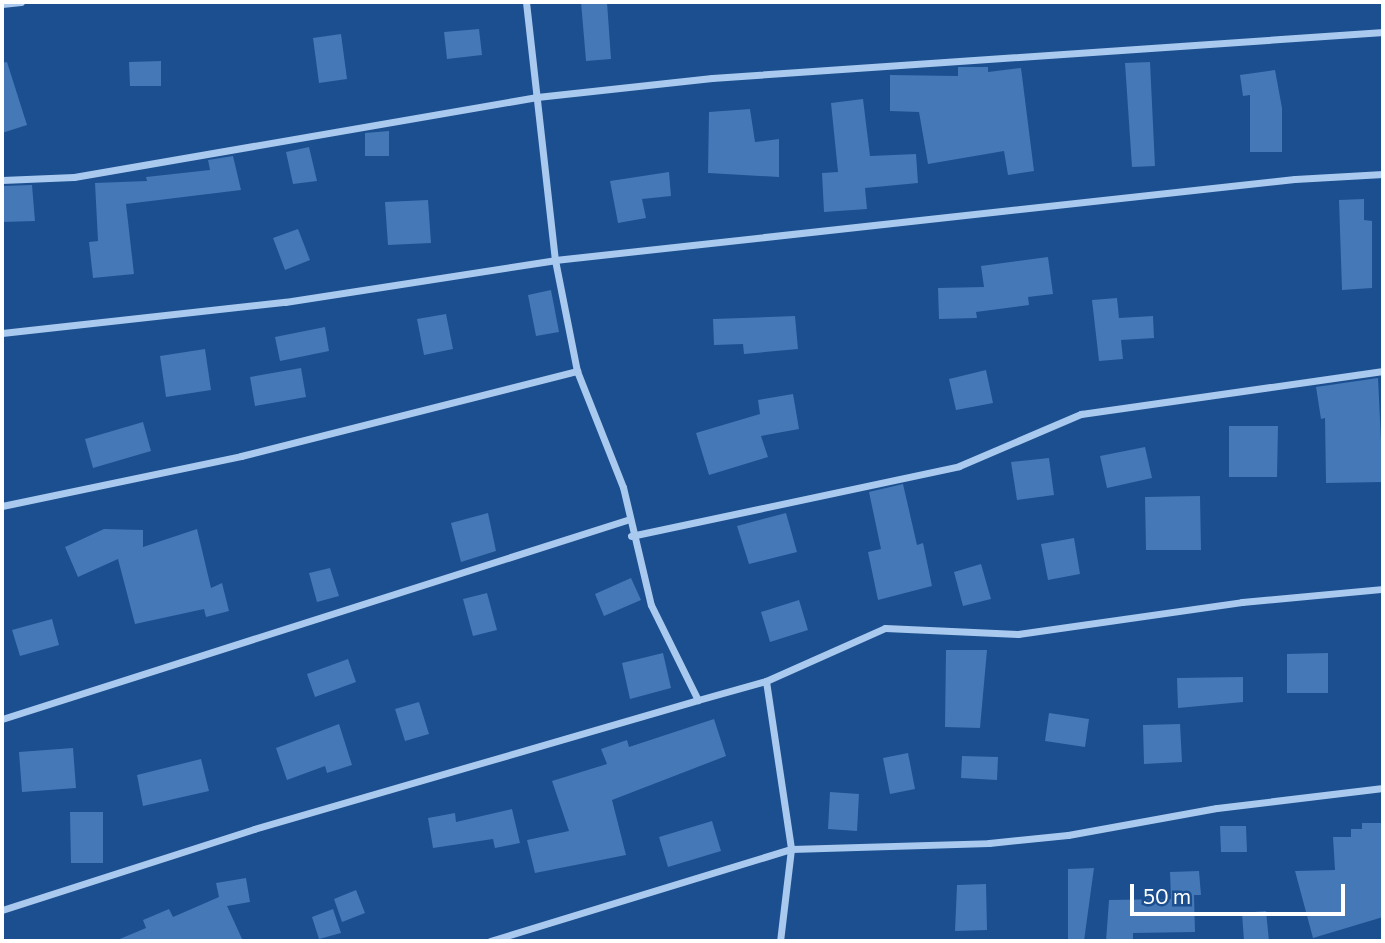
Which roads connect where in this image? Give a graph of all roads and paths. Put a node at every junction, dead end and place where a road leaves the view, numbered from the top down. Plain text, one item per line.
1 (21, 2) edge
2 (526, 2) edge
3 (2, 4) edge
4 (1383, 32) edge
5 (537, 97) junction
6 (1383, 174) edge
7 (2, 180) edge
8 (555, 260) junction
9 (2, 333) edge
10 (577, 371) junction
11 (1383, 372) edge
12 (2, 506) edge
13 (630, 519) junction
14 (631, 536) junction
15 (1383, 589) edge
16 (766, 681) junction
17 (698, 700) junction
18 (2, 719) edge
19 (1383, 788) edge
20 (791, 849) junction
21 (2, 911) edge
22 (490, 941) edge
23 (780, 941) edge

1 - 3 street
2 - 5 street
4 - 5 street
5 - 7 street
5 - 8 street
6 - 8 street
8 - 9 street
8 - 10 street
10 - 12 street
10 - 13 street
11 - 14 street
13 - 14 street
13 - 18 street
14 - 17 street
15 - 16 street
16 - 17 street
16 - 20 street
17 - 21 street
19 - 20 street
20 - 22 street
20 - 23 street

